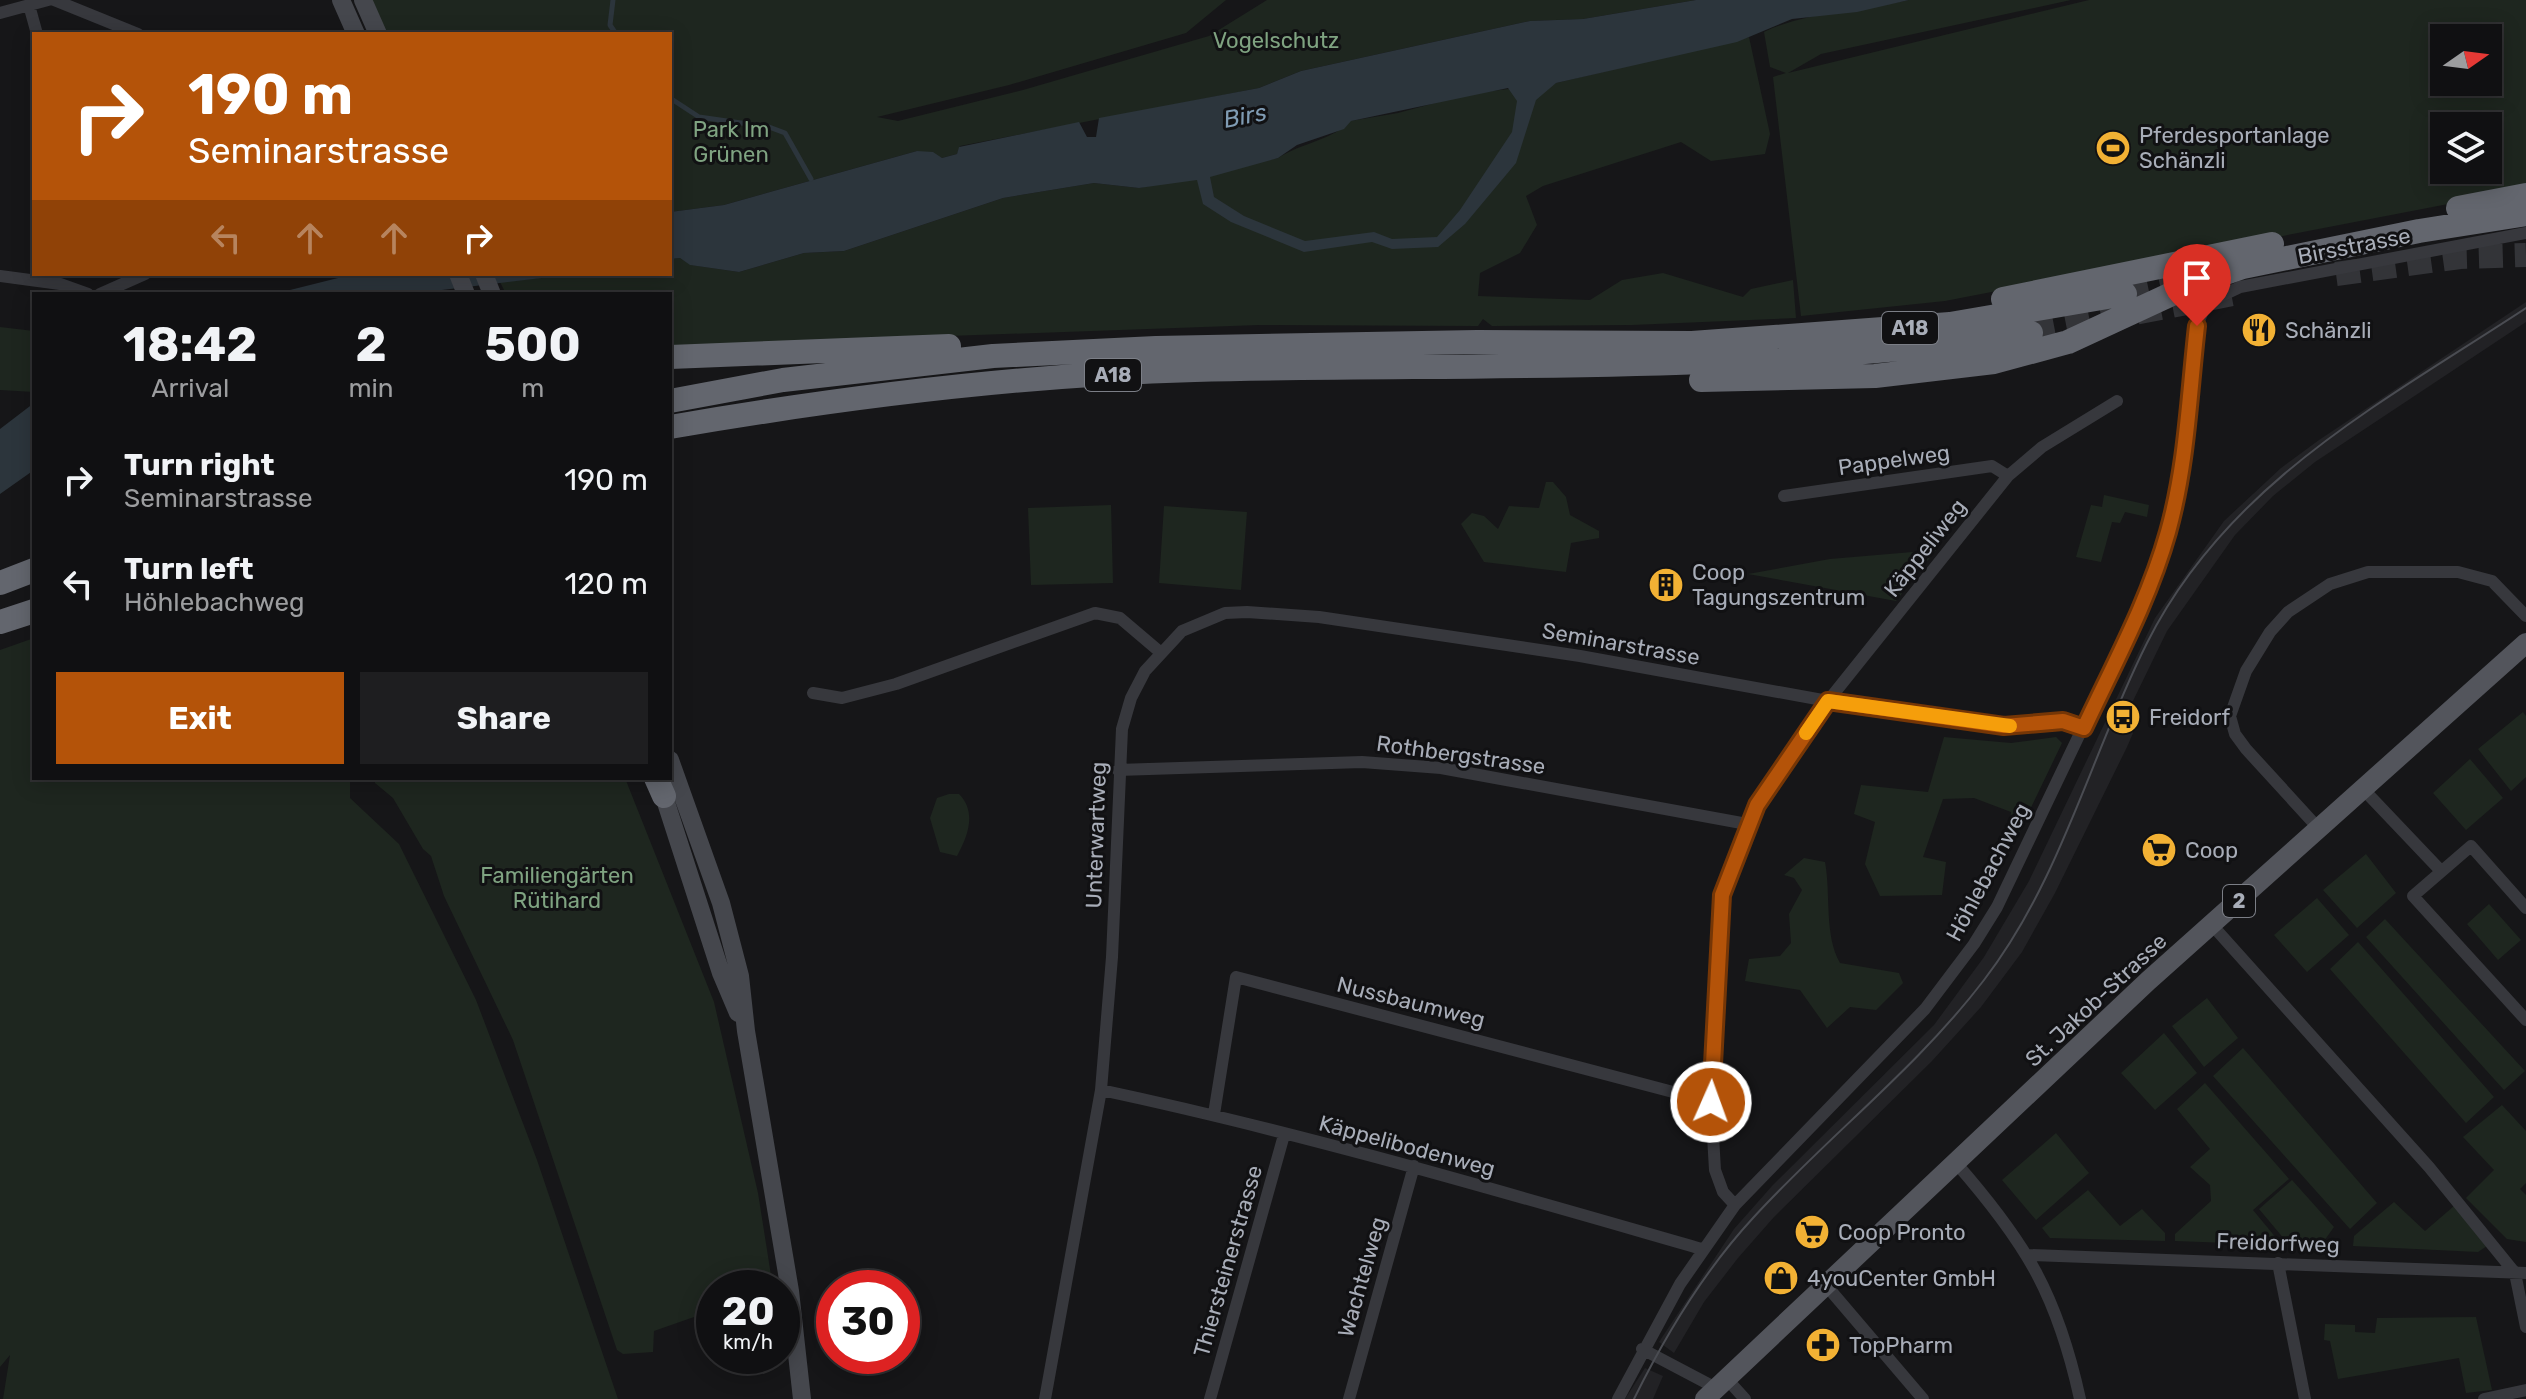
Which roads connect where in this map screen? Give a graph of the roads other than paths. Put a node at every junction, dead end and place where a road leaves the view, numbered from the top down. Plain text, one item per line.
1 (51, 0) edge
2 (341, 0) edge
3 (363, 0) edge
4 (29, 5) junction
5 (0, 13) edge
6 (36, 32) edge
7 (133, 32) edge
8 (355, 32) edge
9 (377, 32) edge
10 (2526, 195) edge
11 (2526, 214) edge
12 (2526, 233) edge
13 (0, 276) edge
14 (140, 276) edge
15 (82, 292) edge
16 (104, 292) edge
17 (2125, 294) tunnel mouth
18 (2200, 316) joint
19 (2031, 333) tunnel mouth
20 (1692, 343) junction
21 (1243, 346) junction
22 (672, 357) edge
23 (1533, 369) junction
24 (672, 401) edge
25 (2117, 401) dead end
26 (672, 429) edge
27 (2008, 476) junction
28 (1784, 496) dead end
29 (32, 571) edge
30 (0, 583) edge
31 (32, 588) edge
32 (0, 598) edge
33 (32, 612) edge
34 (2526, 616) edge
35 (0, 622) edge
36 (32, 625) edge
37 (0, 635) edge
38 (2525, 647) edge
39 (1160, 652) junction
40 (813, 693) dead end
41 (1828, 701) junction
42 (2084, 728) junction
43 (672, 766) edge
44 (1118, 770) junction
45 (659, 784) edge
46 (2364, 790) junction
47 (1747, 824) junction
48 (2320, 830) junction
49 (2441, 871) junction
50 (2526, 908) edge
51 (2212, 925) junction
52 (2526, 1020) edge
53 (746, 1031) junction
54 (1101, 1090) junction
55 (1711, 1102) junction
56 (1214, 1114) junction
57 (1284, 1135) junction
58 (1956, 1163) junction
59 (1414, 1166) junction
60 (1735, 1205) junction
61 (1702, 1249) junction
62 (2029, 1255) junction
63 (2278, 1263) junction
64 (2520, 1273) edge
65 (1825, 1284) junction
66 (2526, 1327) edge
67 (1642, 1349) junction
68 (1716, 1388) edge
69 (2526, 1390) edge
70 (802, 1399) edge
71 (1045, 1399) edge
72 (1210, 1399) edge
73 (1349, 1399) edge
74 (1618, 1399) edge
75 (1745, 1399) edge
76 (1923, 1399) edge
77 (2080, 1399) edge
78 (2305, 1399) edge
79 (2484, 1399) edge

1 - 4 street
1 - 7 street
2 - 8 main road
3 - 9 main road
4 - 5 street
4 - 6 street
10 - 20 highway
11 - 23 highway
12 - 18 street, Birsstrasse
13 - 15 street
14 - 16 street
17 - 20 highway, A18
18 - 42 street, Höhlebachweg
19 - 23 highway, A18
20 - 21 highway, A18
21 - 22 highway
21 - 24 highway, A18
23 - 26 highway, A18
25 - 27 street, Käppeliweg
27 - 28 street, Pappelweg
27 - 41 street, Käppeliweg
29 - 30 highway
31 - 32 highway
33 - 35 highway
34 - 48 street
36 - 37 highway
38 - 46 main road, St. Jakob-Strasse / 2
39 - 40 street
39 - 41 street, Seminarstrasse
39 - 44 street, Unterwartweg
41 - 42 street, Seminarstrasse
41 - 47 street, Käppeliweg
42 - 60 street, Höhlebachweg
43 - 53 main road
44 - 47 street, Rothbergstrasse
44 - 54 street, Unterwartweg
45 - 53 main road
46 - 48 main road, St. Jakob-Strasse / 2
46 - 49 street
47 - 55 street, Käppeliweg
48 - 51 main road, St. Jakob-Strasse / 2
49 - 50 street
49 - 52 street
51 - 58 main road, St. Jakob-Strasse / 2
51 - 64 street
53 - 70 main road
54 - 56 street, Käppelibodenweg
54 - 71 street, Unterwartweg
55 - 56 street, Nussbaumweg
55 - 60 street, Käppeliweg
56 - 57 street, Käppelibodenweg
57 - 59 street, Käppelibodenweg
57 - 72 street, Thiersteinerstrasse
58 - 62 street
58 - 65 main road, St. Jakob-Strasse / 2
59 - 61 street, Käppelibodenweg
59 - 73 street, Wachtelweg
60 - 61 street, Höhlebachweg
61 - 67 street, Höhlebachweg
62 - 63 street, Freidorfweg
62 - 77 street
63 - 64 street, Freidorfweg
63 - 78 street
64 - 66 street
65 - 68 main road, St. Jakob-Strasse / 2
65 - 76 street
67 - 68 street
67 - 74 street, Höhlebachweg
68 - 75 street
69 - 79 street

